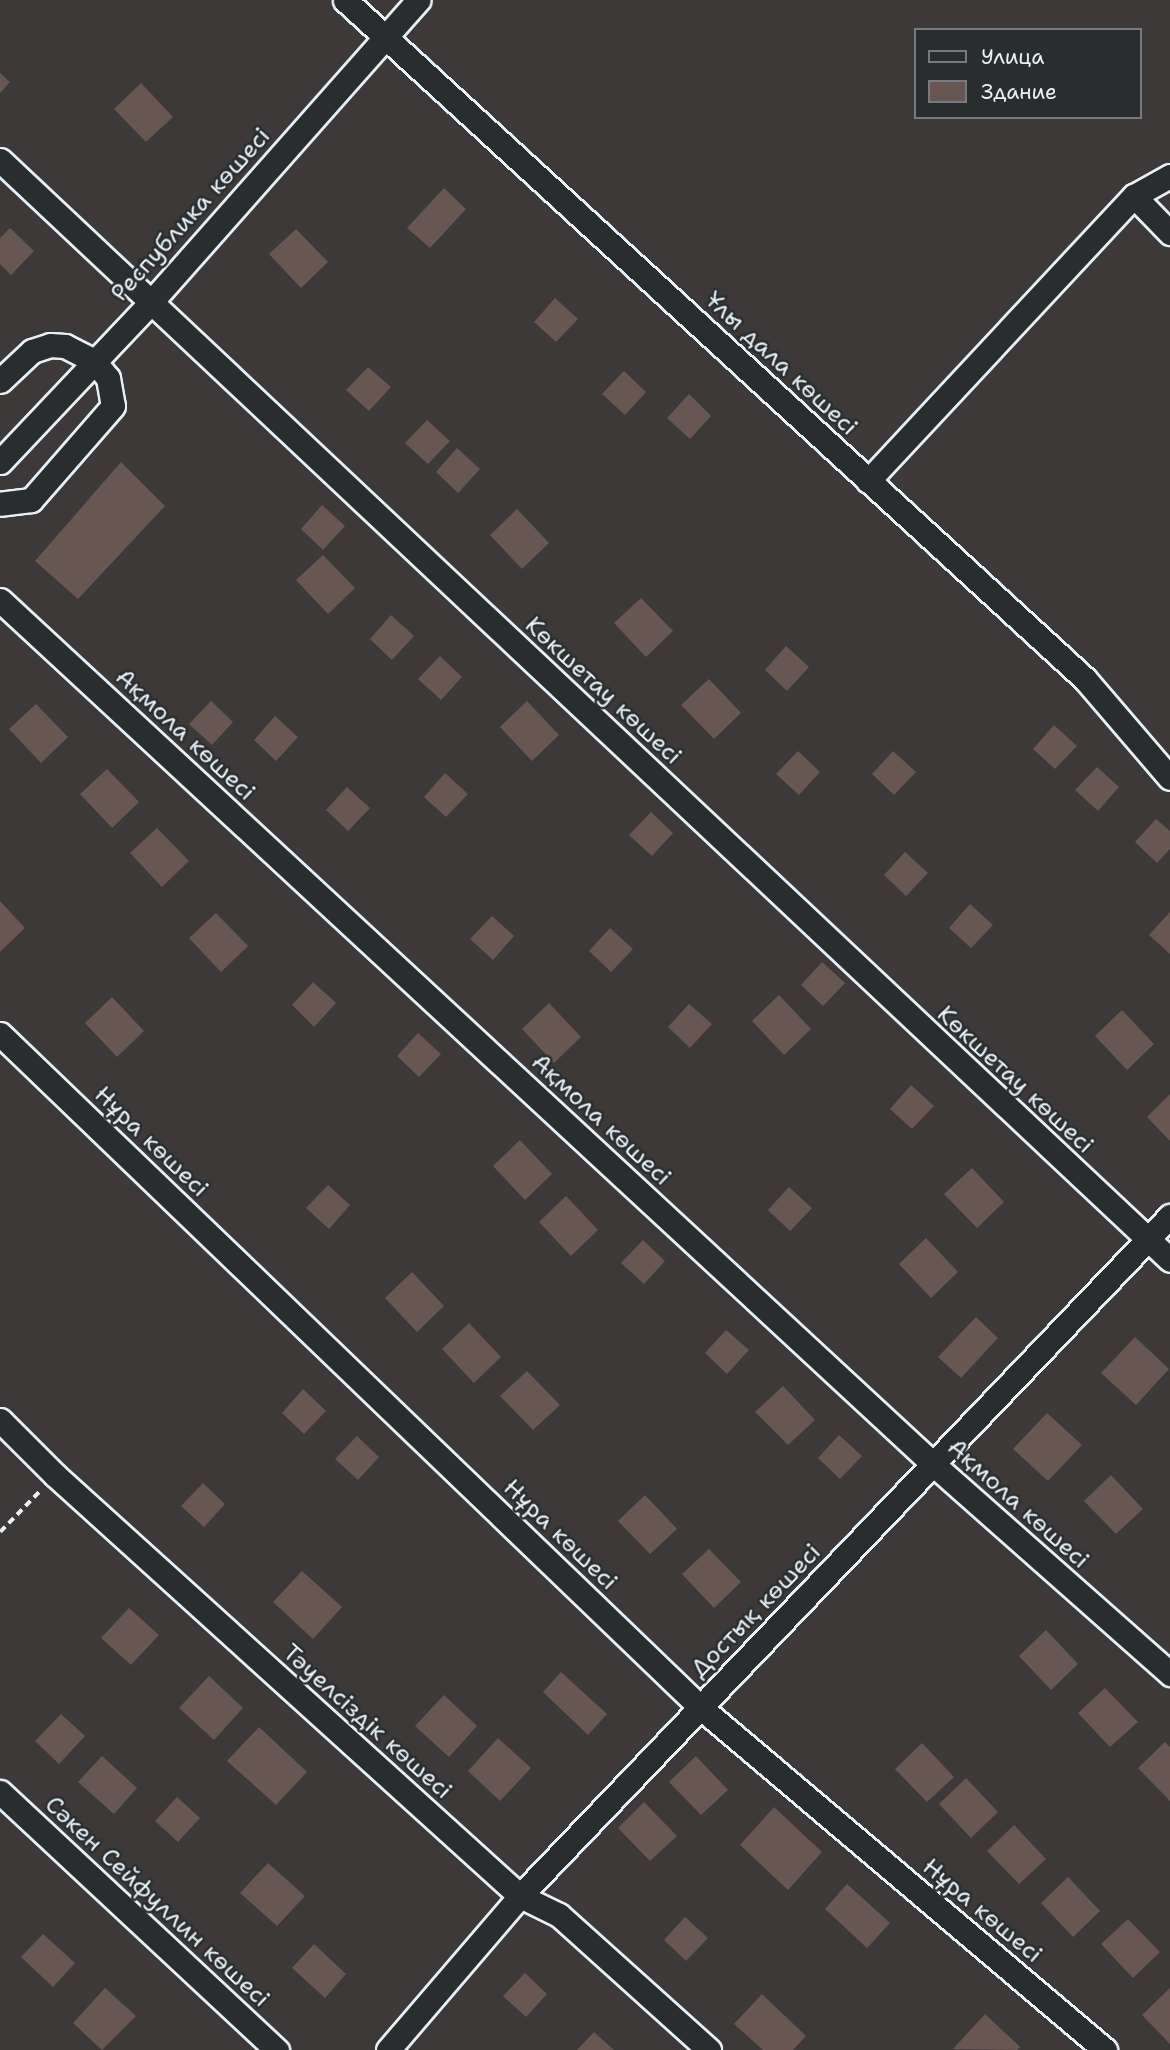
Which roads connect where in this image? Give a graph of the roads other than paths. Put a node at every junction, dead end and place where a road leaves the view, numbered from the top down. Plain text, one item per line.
1 (345, 0) edge
2 (418, 0) edge
3 (385, 35) junction
4 (0, 160) edge
5 (1170, 176) edge
6 (1134, 196) junction
7 (1170, 233) edge
8 (152, 301) junction
9 (94, 361) junction
10 (0, 381) edge
11 (0, 462) edge
12 (868, 481) junction
13 (0, 504) edge
14 (0, 600) edge
15 (1170, 778) edge
16 (0, 1034) edge
17 (1170, 1216) edge
18 (1146, 1240) junction
19 (1170, 1260) edge
20 (0, 1420) edge
21 (933, 1464) junction
22 (1170, 1674) edge
23 (700, 1707) junction
24 (0, 1792) edge
25 (520, 1896) junction
26 (277, 2050) edge
27 (388, 2050) edge
28 (709, 2050) edge
29 (1105, 2050) edge

1 - 3 street, Ұлы дала көшесі
2 - 3 street, Республика көшесі
3 - 8 street, Республика көшесі
3 - 12 street, Ұлы дала көшесі
4 - 8 street, Көкшетау көшесі
5 - 6 street
6 - 7 street
6 - 12 street
8 - 9 street, Республика көшесі
8 - 18 street, Көкшетау көшесі
9 - 10 street
9 - 11 street, Республика көшесі
9 - 13 street
12 - 15 street, Ұлы дала көшесі
14 - 21 street, Ақмола көшесі
16 - 23 street, Нұра көшесі
17 - 18 street, Достық көшесі
18 - 19 street, Көкшетау көшесі
18 - 21 street, Достық көшесі
20 - 25 street, Тәуелсіздік көшесі
21 - 22 street, Ақмола көшесі
21 - 23 street, Достық көшесі
23 - 25 street, Достық көшесі
23 - 29 street, Нұра көшесі
24 - 26 street, Сәкен Сейфуллин көшесі
25 - 27 street, Достық көшесі
25 - 28 street, Тәуелсіздік көшесі

